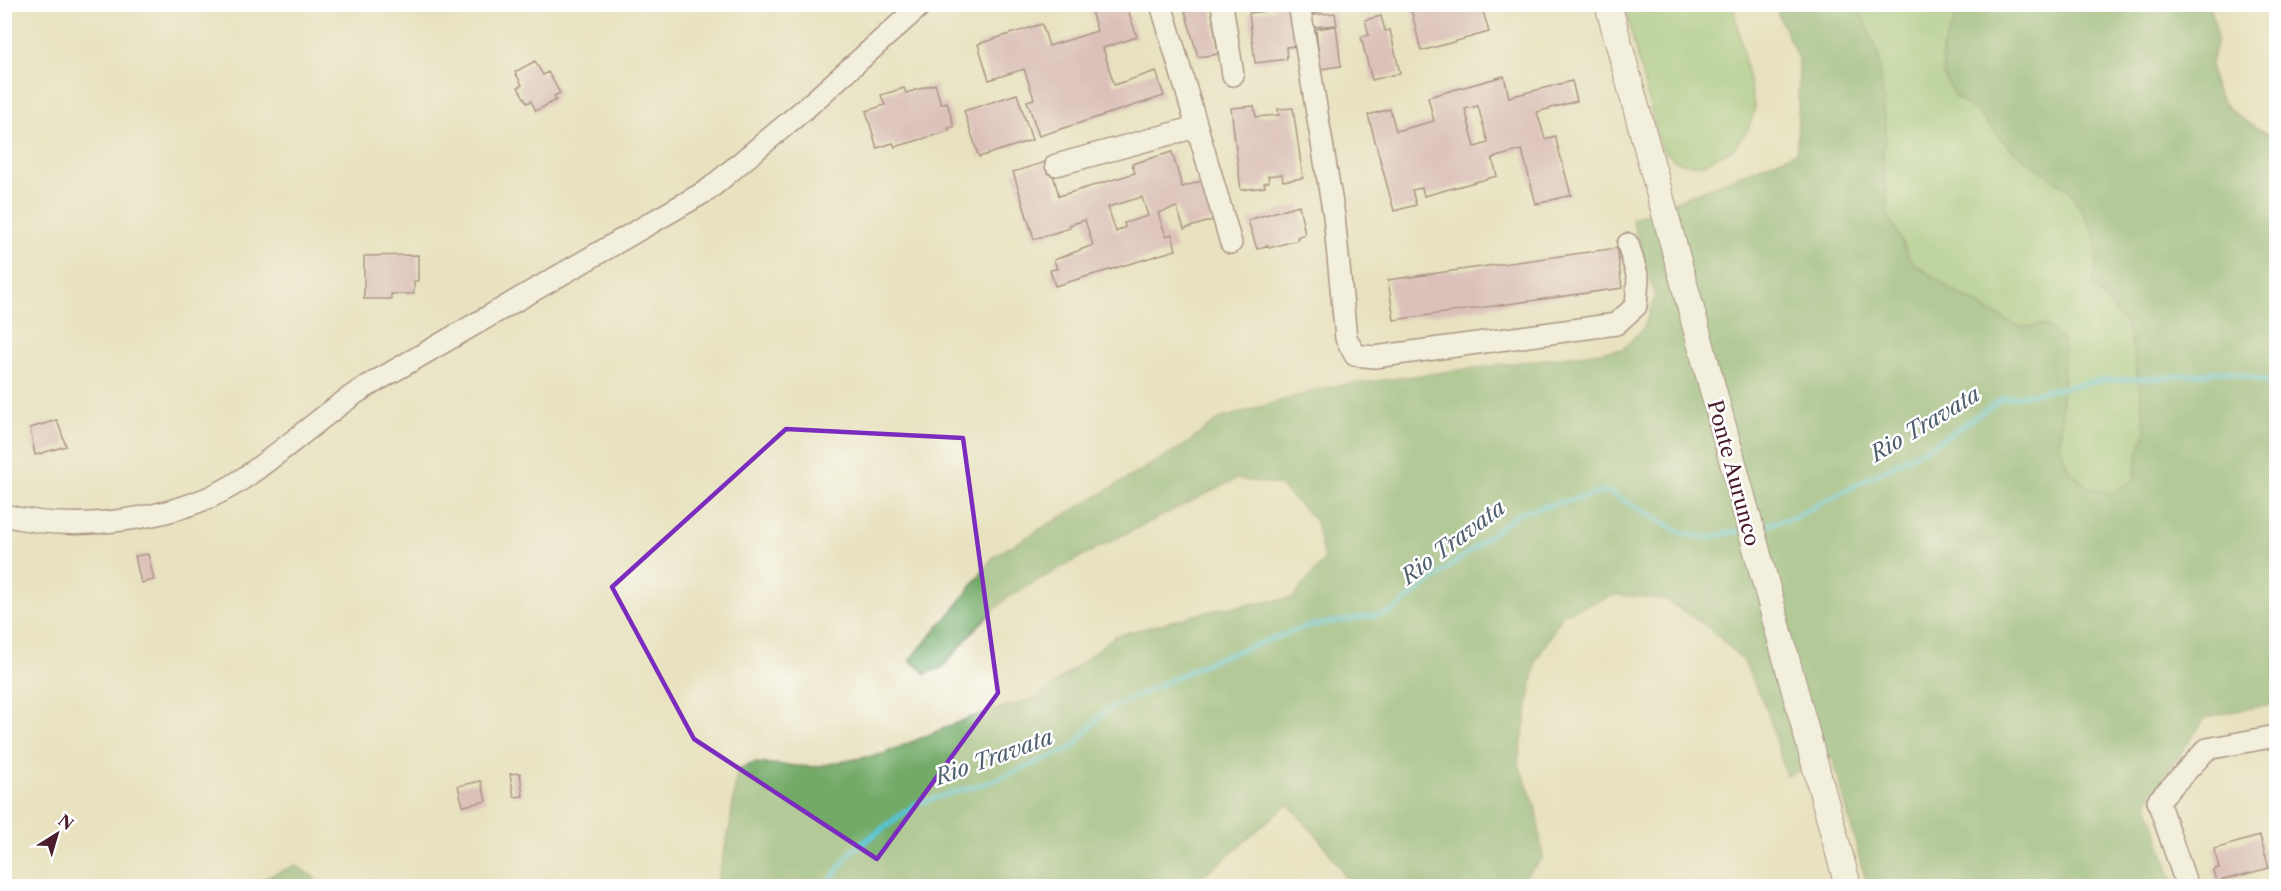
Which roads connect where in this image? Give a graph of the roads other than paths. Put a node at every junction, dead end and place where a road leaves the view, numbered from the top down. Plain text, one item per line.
1 (922, 4) edge
2 (1161, 4) edge
3 (1222, 4) edge
4 (1299, 4) edge
5 (1608, 4) edge
6 (1233, 75) dead end
7 (1196, 127) junction
8 (1056, 165) dead end
9 (1231, 243) dead end
10 (1628, 244) dead end
11 (4, 515) edge
12 (2277, 736) edge
13 (1848, 886) edge
14 (2187, 886) edge

1 - 11 street
2 - 7 street
3 - 6 street
4 - 10 street
5 - 13 street, Ponte Aurunco
7 - 8 street
7 - 9 street
12 - 14 street

